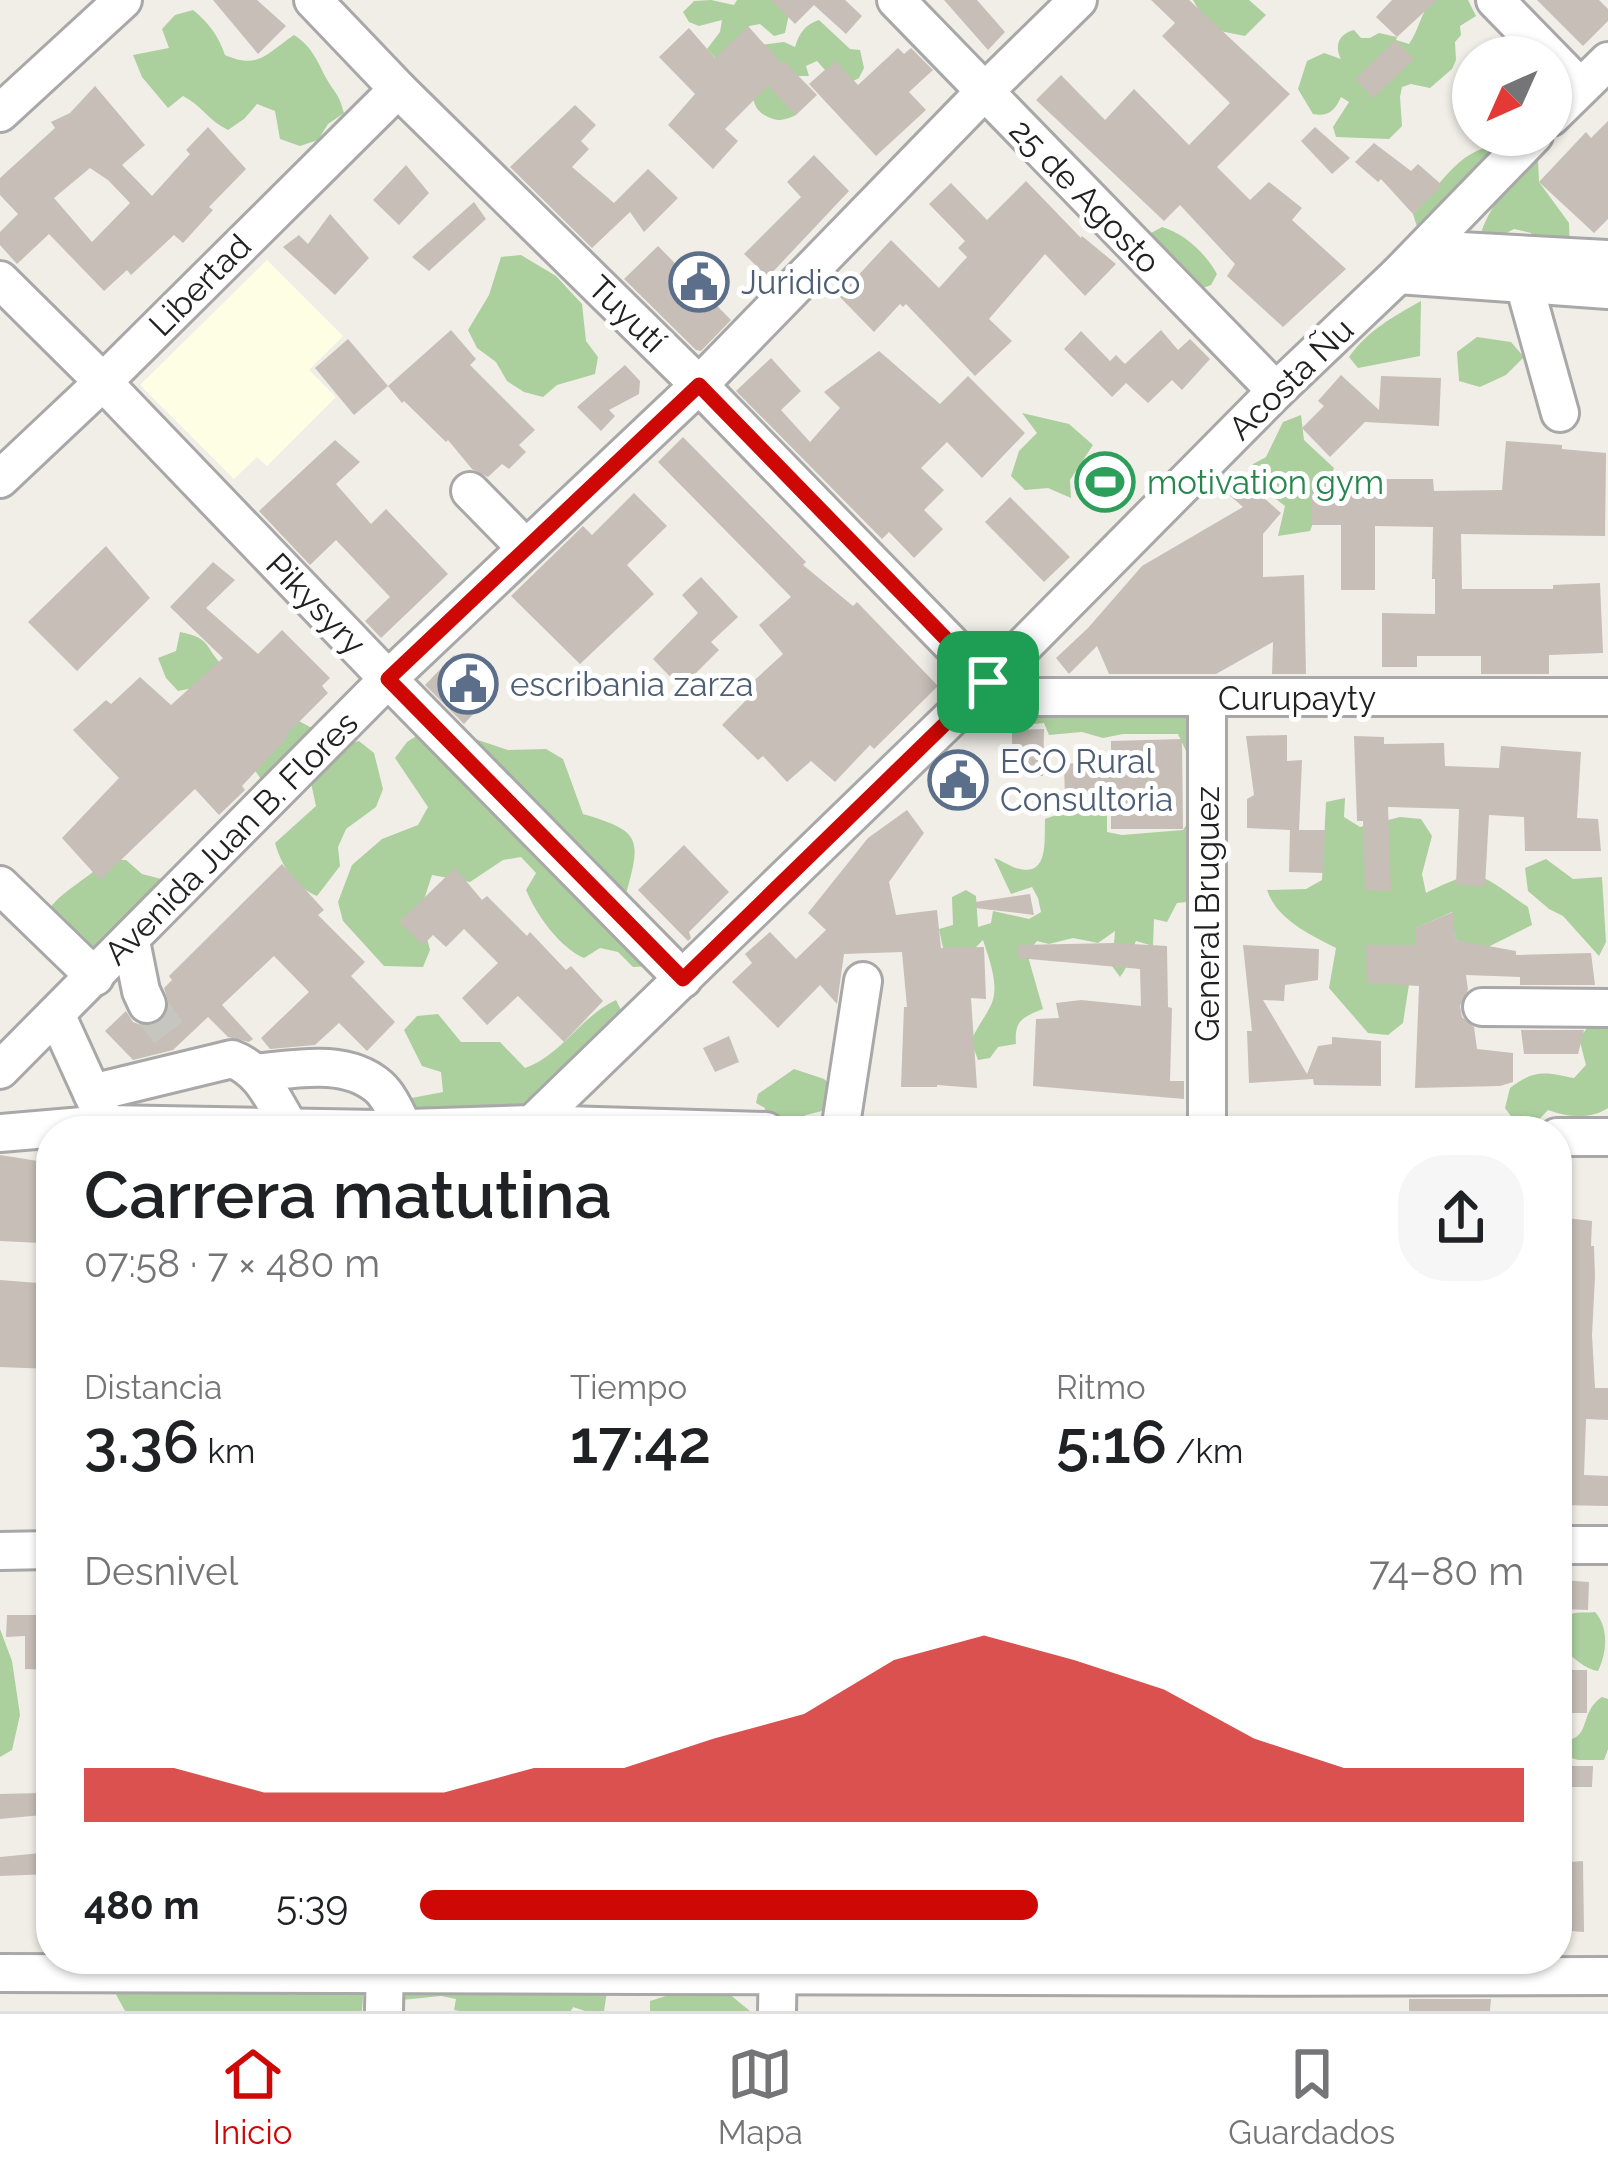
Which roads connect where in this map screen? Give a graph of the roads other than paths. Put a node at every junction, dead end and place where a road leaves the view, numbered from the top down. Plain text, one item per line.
1 (122, 0) edge
2 (313, 0) edge
3 (896, 0) edge
4 (1078, 0) edge
5 (1495, 0) edge
6 (1608, 61) edge
7 (1580, 87) junction
8 (398, 89) junction
9 (985, 91) junction
10 (1572, 95) edge
11 (0, 113) edge
12 (1514, 156) edge
13 (1424, 249) junction
14 (1608, 259) edge
15 (1398, 275) junction
16 (0, 280) edge
17 (1524, 284) junction
18 (1608, 290) edge
19 (103, 382) junction
20 (699, 385) junction
21 (1276, 391) junction
22 (1560, 413) dead end
23 (0, 479) edge
24 (470, 491) dead end
25 (526, 548) junction
26 (388, 679) junction
27 (988, 682) junction
28 (1608, 697) edge
29 (1208, 698) junction
30 (0, 885) edge
31 (131, 940) junction
32 (94, 977) junction
33 (683, 979) junction
34 (863, 982) dead end
35 (147, 1004) tunnel mouth
36 (1482, 1007) dead end
37 (1608, 1008) edge
38 (56, 1014) junction
39 (0, 1070) edge
40 (256, 1073) junction
41 (99, 1108) junction
42 (67, 1116) edge
43 (137, 1116) edge
44 (283, 1116) edge
45 (384, 1116) edge
46 (540, 1116) edge
47 (842, 1116) edge
48 (1207, 1116) edge
49 (36, 1124) edge
50 (0, 1133) edge
51 (1572, 1137) edge
52 (1608, 1137) edge
53 (1572, 1545) edge
54 (1608, 1545) edge
55 (36, 1550) edge
56 (0, 1551) edge
57 (36, 1972) edge
58 (0, 1973) edge
59 (385, 1974) edge
60 (778, 1974) edge
61 (975, 1974) edge
62 (1608, 1976) edge
63 (1196, 1983) edge
64 (384, 2011) edge
65 (777, 2011) edge

1 - 11 street
2 - 8 street, Tuyutí
3 - 9 street, 25 de Agosto
4 - 9 street, Avenida Juan B. Flores
5 - 7 street
6 - 7 street
7 - 10 street
8 - 19 street, Libertad
8 - 20 street, Tuyutí
9 - 20 street, Avenida Juan B. Flores
9 - 21 street, 25 de Agosto
12 - 13 street, Acosta Ñu
13 - 14 street
13 - 15 street, Acosta Ñu
15 - 17 street
15 - 21 street, Acosta Ñu
16 - 19 street, Pikysyry
17 - 18 street
17 - 22 street
19 - 23 street, Libertad
19 - 26 street, Pikysyry
20 - 25 street, Avenida Juan B. Flores
20 - 27 street, Tuyutí
21 - 27 street, Acosta Ñu
24 - 25 street
25 - 26 street, Avenida Juan B. Flores
26 - 31 street, Avenida Juan B. Flores
26 - 33 street, Pikysyry
27 - 29 street, Curupayty
27 - 33 street, Acosta Ñu
28 - 29 street, Curupayty
29 - 48 street, General Bruguez
30 - 32 street
31 - 32 street, Avenida Juan B. Flores
31 - 35 street
32 - 38 street, Avenida Juan B. Flores
33 - 46 street, Acosta Ñu
34 - 47 street
36 - 37 street
38 - 39 street, Avenida Juan B. Flores
38 - 41 street
40 - 41 street
40 - 44 street
40 - 45 street
41 - 42 street
41 - 43 street
49 - 50 street
51 - 52 street
53 - 54 street
55 - 56 street
57 - 58 street
59 - 64 street
60 - 65 street
61 - 63 street
62 - 63 street

